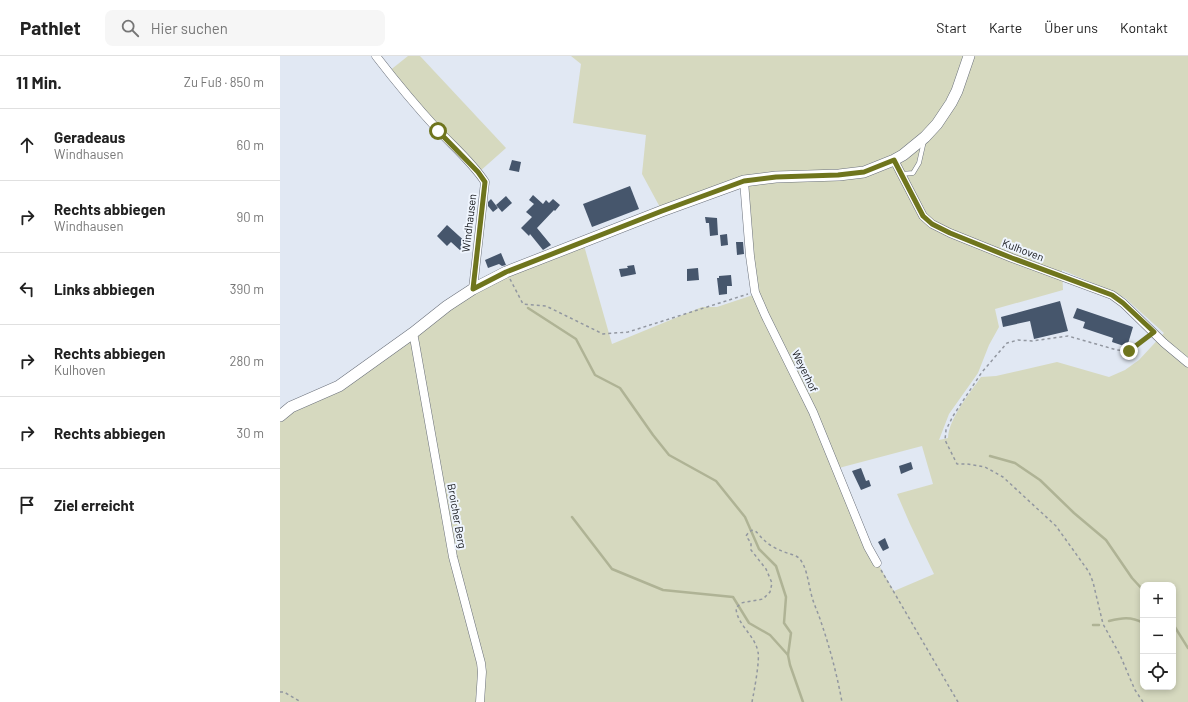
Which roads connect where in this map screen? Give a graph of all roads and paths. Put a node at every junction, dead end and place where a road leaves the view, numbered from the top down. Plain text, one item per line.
1 (376, 56) edge
2 (969, 56) edge
3 (925, 137) junction
4 (894, 160) junction
5 (901, 174) junction
6 (744, 181) junction
7 (506, 272) junction
8 (473, 289) junction
9 (755, 292) junction
10 (1154, 332) junction
11 (412, 333) junction
12 (1188, 363) edge
13 (280, 416) edge
14 (877, 563) joint
15 (280, 692) edge
16 (1139, 697) junction
17 (302, 702) edge
18 (480, 702) edge
19 (752, 702) edge
20 (842, 702) edge
21 (958, 702) edge
22 (1139, 702) edge
23 (1143, 702) edge

1 - 8 street, Windhausen
2 - 3 street
3 - 4 street
3 - 5 lane
4 - 5 street, Kulhoven
4 - 6 street
5 - 10 street, Kulhoven
6 - 7 street
6 - 9 street, Weyerhof
7 - 8 street
7 - 9 path
8 - 11 street
9 - 14 street, Weyerhof
10 - 12 street, Kulhoven
10 - 16 path
11 - 13 street
11 - 18 street, Broicher Berg
14 - 21 path
15 - 17 path
16 - 22 path
16 - 23 path
19 - 20 path

